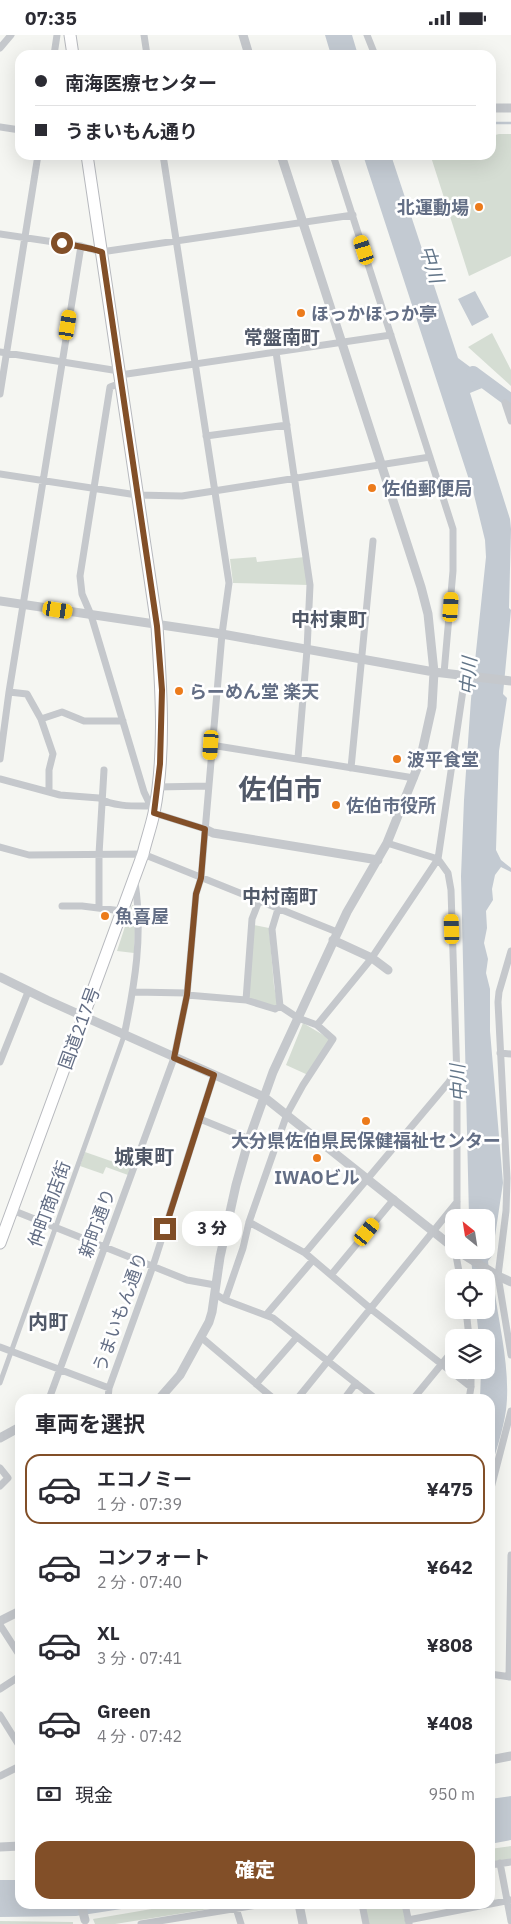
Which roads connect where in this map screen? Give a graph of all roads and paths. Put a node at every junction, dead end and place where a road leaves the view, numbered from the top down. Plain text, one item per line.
1 (11, 35) edge
2 (57, 35) edge
3 (70, 35) edge
4 (144, 35) edge
5 (243, 35) edge
6 (367, 35) edge
7 (0, 48) edge
8 (55, 50) edge
9 (72, 50) edge
10 (147, 50) edge
11 (248, 50) edge
12 (373, 50) edge
13 (496, 108) edge
14 (511, 108) edge
15 (0, 127) edge
16 (15, 129) edge
17 (37, 160) edge
18 (88, 160) edge
19 (164, 160) edge
20 (283, 160) edge
21 (335, 160) edge
22 (353, 215) junction
23 (303, 224) junction
24 (0, 234) edge
25 (25, 238) junction
26 (176, 241) junction
27 (81, 246) junction
28 (102, 252) junction
29 (391, 335) junction
30 (341, 342) junction
31 (276, 352) junction
32 (3, 353) edge
33 (63, 362) junction
34 (195, 364) junction
35 (120, 376) junction
36 (0, 394) edge
37 (511, 408) edge
38 (511, 421) edge
39 (287, 425) junction
40 (206, 435) junction
41 (430, 457) junction
42 (382, 465) junction
43 (0, 474) edge
44 (295, 477) junction
45 (44, 480) junction
46 (94, 489) junction
47 (215, 490) junction
48 (137, 495) junction
49 (372, 541) dead end
50 (0, 601) edge
51 (24, 605) junction
52 (90, 615) junction
53 (157, 626) junction
54 (222, 634) junction
55 (307, 650) junction
56 (361, 659) junction
57 (434, 672) junction
58 (444, 673) junction
59 (511, 681) edge
60 (463, 690) dead end
61 (9, 691) junction
62 (41, 719) junction
63 (123, 721) junction
64 (211, 745) junction
65 (298, 758) junction
66 (0, 759) edge
67 (351, 768) junction
68 (104, 770) dead end
69 (414, 778) junction
70 (0, 779) edge
71 (208, 786) junction
72 (157, 787) junction
73 (49, 792) junction
74 (101, 799) junction
75 (152, 809) junction
76 (205, 829) junction
77 (388, 843) junction
78 (0, 847) edge
79 (99, 854) junction
80 (143, 854) junction
81 (438, 859) junction
82 (378, 860) junction
83 (134, 878) junction
84 (201, 878) junction
85 (259, 901) junction
86 (62, 905) dead end
87 (99, 908) junction
88 (278, 909) junction
89 (122, 911) junction
90 (335, 936) junction
91 (511, 951) edge
92 (372, 958) junction
93 (388, 970) dead end
94 (0, 977) edge
95 (28, 992) junction
96 (134, 992) junction
97 (187, 994) junction
98 (246, 1000) junction
99 (280, 1006) junction
100 (83, 1017) junction
101 (298, 1018) junction
102 (317, 1025) junction
103 (124, 1035) junction
104 (500, 1053) junction
105 (511, 1054) edge
106 (174, 1058) junction
107 (0, 1062) edge
108 (457, 1065) junction
109 (214, 1075) junction
110 (264, 1097) junction
111 (287, 1114) junction
112 (200, 1119) junction
113 (249, 1139) junction
114 (509, 1175) edge
115 (368, 1177) junction
116 (394, 1199) junction
117 (457, 1202) junction
118 (457, 1209) edge
119 (12, 1210) junction
120 (4, 1222) edge
121 (248, 1222) junction
122 (55, 1228) junction
123 (432, 1231) junction
124 (445, 1242) edge
125 (0, 1243) edge
126 (105, 1247) junction
127 (305, 1253) junction
128 (469, 1259) edge
129 (313, 1260) junction
130 (153, 1266) junction
131 (331, 1275) junction
132 (496, 1275) junction
133 (511, 1282) edge
134 (215, 1289) junction
135 (225, 1300) junction
136 (372, 1309) junction
137 (266, 1315) junction
138 (297, 1337) junction
139 (510, 1337) edge
140 (202, 1338) junction
141 (0, 1347) edge
142 (11, 1351) junction
143 (511, 1355) edge
144 (445, 1360) edge
145 (328, 1361) junction
146 (442, 1363) junction
147 (59, 1369) junction
148 (471, 1379) edge
149 (0, 1383) edge
150 (356, 1383) junction
151 (256, 1384) junction
152 (471, 1387) junction
153 (109, 1388) junction
154 (50, 1394) edge
155 (108, 1394) edge
156 (163, 1394) edge
157 (268, 1394) edge
158 (301, 1394) edge
159 (348, 1394) edge
160 (370, 1394) edge
161 (417, 1394) edge
162 (470, 1394) edge
163 (511, 1412) edge
164 (15, 1430) edge
165 (0, 1438) edge
166 (0, 1468) edge
167 (495, 1473) edge
168 (0, 1486) edge
169 (511, 1555) edge
170 (15, 1614) edge
171 (510, 1615) edge
172 (0, 1621) edge
173 (0, 1625) edge
174 (15, 1648) edge
175 (495, 1675) edge
176 (510, 1677) edge
177 (15, 1679) edge
178 (0, 1689) edge
179 (0, 1715) edge
180 (15, 1739) edge
181 (511, 1757) edge
182 (495, 1759) edge
183 (15, 1768) edge
184 (0, 1776) edge
185 (15, 1846) edge
186 (0, 1847) edge
187 (511, 1862) edge
188 (500, 1863) junction
189 (495, 1864) edge
190 (509, 1900) edge
191 (495, 1903) edge
192 (82, 1909) edge
193 (230, 1909) edge
194 (236, 1909) edge
195 (301, 1909) edge
196 (363, 1909) edge
197 (406, 1909) edge
198 (468, 1909) edge
199 (511, 1921) edge
200 (85, 1922) edge
201 (409, 1922) edge
202 (141, 1924) edge
203 (241, 1924) edge
204 (303, 1924) edge
205 (366, 1924) edge

1 - 7 street
2 - 8 street
3 - 9 highway
4 - 10 street
5 - 11 street
6 - 12 street
13 - 14 street
15 - 16 street
17 - 25 street
18 - 28 highway, 国道217号
19 - 26 street, 新町通り
20 - 23 street
21 - 22 street
22 - 23 street
22 - 29 street
23 - 26 street
23 - 30 street
24 - 25 street
25 - 27 street
25 - 32 street
26 - 28 street
26 - 34 street, 新町通り
27 - 28 street
27 - 33 street
28 - 35 highway, 国道217号
29 - 30 street
29 - 41 street
30 - 31 street
30 - 42 street
31 - 34 street
31 - 39 street
32 - 33 street
32 - 36 street
33 - 35 street
33 - 45 street
34 - 35 street
34 - 40 street, 新町通り
35 - 46 street
35 - 48 highway, 国道217号
37 - 38 street
39 - 40 street
39 - 44 street
40 - 47 street, 新町通り
41 - 42 street
41 - 58 street
42 - 44 street
42 - 57 street
43 - 45 street
44 - 47 street
44 - 55 street
45 - 46 street
45 - 51 street
46 - 48 street
46 - 52 street
47 - 48 street
47 - 54 street, 新町通り
48 - 53 highway, 国道217号
49 - 56 street
50 - 51 street
51 - 52 street
51 - 61 street
52 - 53 street
52 - 63 street
53 - 54 street
53 - 72 highway, 国道217号
54 - 55 street
54 - 64 street, 新町通り
55 - 56 street
55 - 65 street
56 - 57 street
56 - 67 street
57 - 58 street
57 - 69 street
58 - 59 street
60 - 81 street
61 - 62 street
61 - 66 street
62 - 63 street
62 - 73 street
63 - 75 street
64 - 65 street
64 - 71 street, 新町通り
65 - 67 street
67 - 69 street
68 - 74 street
69 - 77 street
70 - 73 street
71 - 72 street
71 - 76 street, 新町通り
72 - 75 highway, 国道217号
73 - 74 street
74 - 75 street
74 - 79 street
75 - 76 street
75 - 80 highway, 国道217号
76 - 82 street
76 - 84 street, 新町通り
77 - 81 street
77 - 82 street
78 - 79 street
79 - 80 street
79 - 87 street
80 - 83 highway, 国道217号
80 - 84 street
81 - 92 street
81 - 108 street
82 - 90 street
83 - 89 highway, 国道217号
83 - 96 street
84 - 85 street
84 - 97 street, 新町通り
85 - 88 street
85 - 98 street
86 - 87 street
87 - 89 street
88 - 90 street
88 - 99 street
89 - 100 highway, 国道217号
90 - 92 street
90 - 101 street
91 - 104 street
92 - 93 street
92 - 102 street
94 - 95 street
95 - 100 street
95 - 107 street
96 - 97 street
96 - 103 street
97 - 98 street
97 - 106 street, 新町通り
98 - 99 street
99 - 101 street
100 - 103 street
100 - 119 highway, 国道217号
101 - 102 street
101 - 110 street
102 - 111 street
103 - 106 street
103 - 122 street, 仲町商店街
104 - 105 street
104 - 114 street
106 - 109 street
106 - 126 street, 新町通り
108 - 115 street
108 - 117 street
109 - 110 street
109 - 112 street, うまいもん通り
110 - 111 street
110 - 113 street
111 - 115 street
111 - 121 street
112 - 113 street
112 - 130 street, うまいもん通り
113 - 134 street
114 - 132 street
115 - 116 street
115 - 127 street
116 - 123 street
116 - 131 street
117 - 118 street
117 - 123 street
119 - 120 highway, 国道217号
119 - 122 street
120 - 125 highway, 国道217号
121 - 127 street
121 - 135 street
122 - 126 street
122 - 142 street, 仲町商店街
123 - 124 street
123 - 136 street
126 - 130 street
126 - 147 street, 新町通り
127 - 129 street
128 - 132 street
129 - 131 street
129 - 137 street
130 - 134 street
130 - 153 street, うまいもん通り
131 - 136 street
132 - 133 street
132 - 139 street
134 - 135 street
134 - 140 street
135 - 137 street
136 - 145 street
136 - 146 street
137 - 138 street
138 - 145 street
138 - 151 street
139 - 143 street
140 - 151 street
140 - 156 street
141 - 142 street
142 - 147 street
142 - 149 street, 仲町商店街
144 - 146 street
145 - 150 street
145 - 158 street
146 - 152 street
146 - 161 street
147 - 153 street
147 - 154 street, 新町通り
148 - 152 street
150 - 159 street
150 - 160 street
151 - 157 street
152 - 162 street
153 - 155 street, うまいもん通り
163 - 167 street
164 - 165 street
166 - 168 street
169 - 171 street
170 - 172 street
171 - 176 street
173 - 174 street
175 - 176 street
177 - 178 street
179 - 180 street
181 - 182 street
183 - 184 street
185 - 186 street
187 - 188 street
188 - 189 street
188 - 190 street
190 - 191 street
190 - 199 street
192 - 200 street
193 - 202 street
194 - 203 street
195 - 204 street
196 - 205 street
197 - 201 street
198 - 201 street

